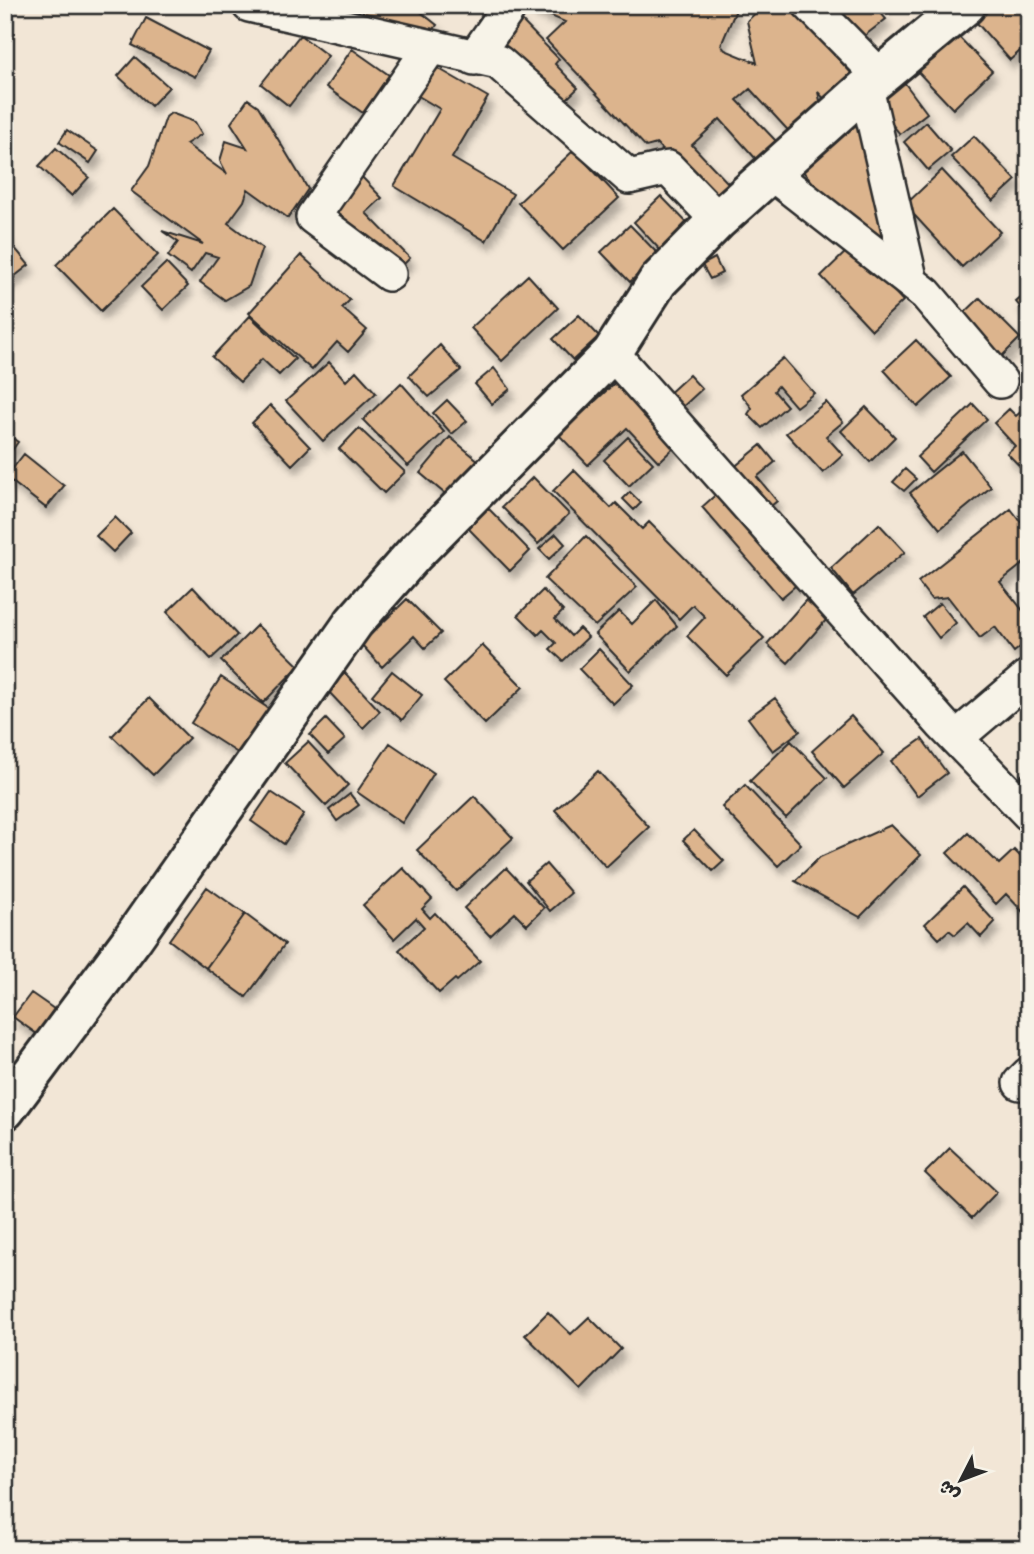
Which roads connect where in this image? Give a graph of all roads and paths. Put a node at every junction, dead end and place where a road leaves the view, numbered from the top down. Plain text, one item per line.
1 (249, 5) edge
2 (512, 5) edge
3 (810, 5) edge
4 (966, 5) edge
5 (430, 48) junction
6 (474, 58) junction
7 (873, 82) junction
8 (771, 173) junction
9 (718, 220) junction
10 (390, 274) dead end
11 (911, 282) junction
12 (612, 353) junction
13 (1000, 381) dead end
14 (1029, 676) edge
15 (956, 738) junction
16 (1029, 814) edge
17 (5, 1110) edge

1 - 5 street
2 - 6 street
3 - 7 street
4 - 7 street
5 - 6 street
5 - 10 street
6 - 9 street
7 - 8 street
7 - 11 street
8 - 9 street
8 - 11 street
9 - 12 street
11 - 13 street
12 - 15 street
12 - 17 street
14 - 15 street
15 - 16 street

